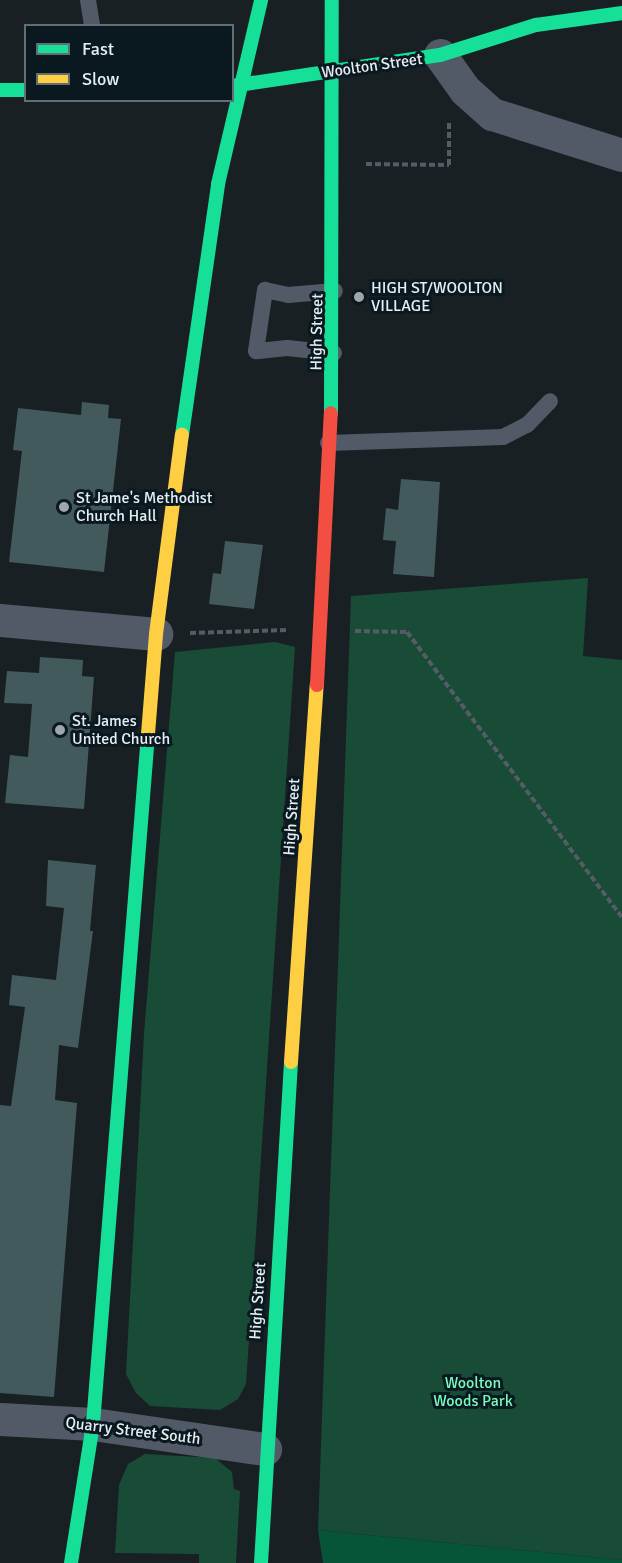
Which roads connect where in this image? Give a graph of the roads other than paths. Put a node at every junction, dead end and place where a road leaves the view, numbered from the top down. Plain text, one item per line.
1 (88, 0) edge
2 (261, 0) edge
3 (332, 0) edge
4 (622, 13) edge
5 (92, 24) edge
6 (440, 55) junction
7 (330, 72) junction
8 (236, 86) edge
9 (0, 90) edge
10 (24, 90) edge
11 (233, 102) edge
12 (622, 155) edge
13 (334, 291) junction
14 (334, 353) junction
15 (550, 401) dead end
16 (328, 443) junction
17 (0, 620) edge
18 (156, 634) junction
19 (0, 1419) edge
20 (93, 1424) junction
21 (265, 1449) junction
22 (71, 1563) edge
23 (261, 1563) edge

1 - 5 lane
2 - 8 main road
3 - 7 main road, High Street
4 - 6 main road
6 - 7 main road, Woolton Street
6 - 12 street, Woolton Street
7 - 8 main road, Woolton Street
7 - 13 main road, High Street
9 - 10 main road
11 - 18 main road
13 - 14 main road, High Street
13 - 14 lane
14 - 16 main road, High Street
15 - 16 lane
16 - 21 main road, High Street
17 - 18 street
18 - 20 main road
19 - 20 street, Quarry Street South
20 - 21 street, Quarry Street South
20 - 22 main road
21 - 23 main road, High Street

